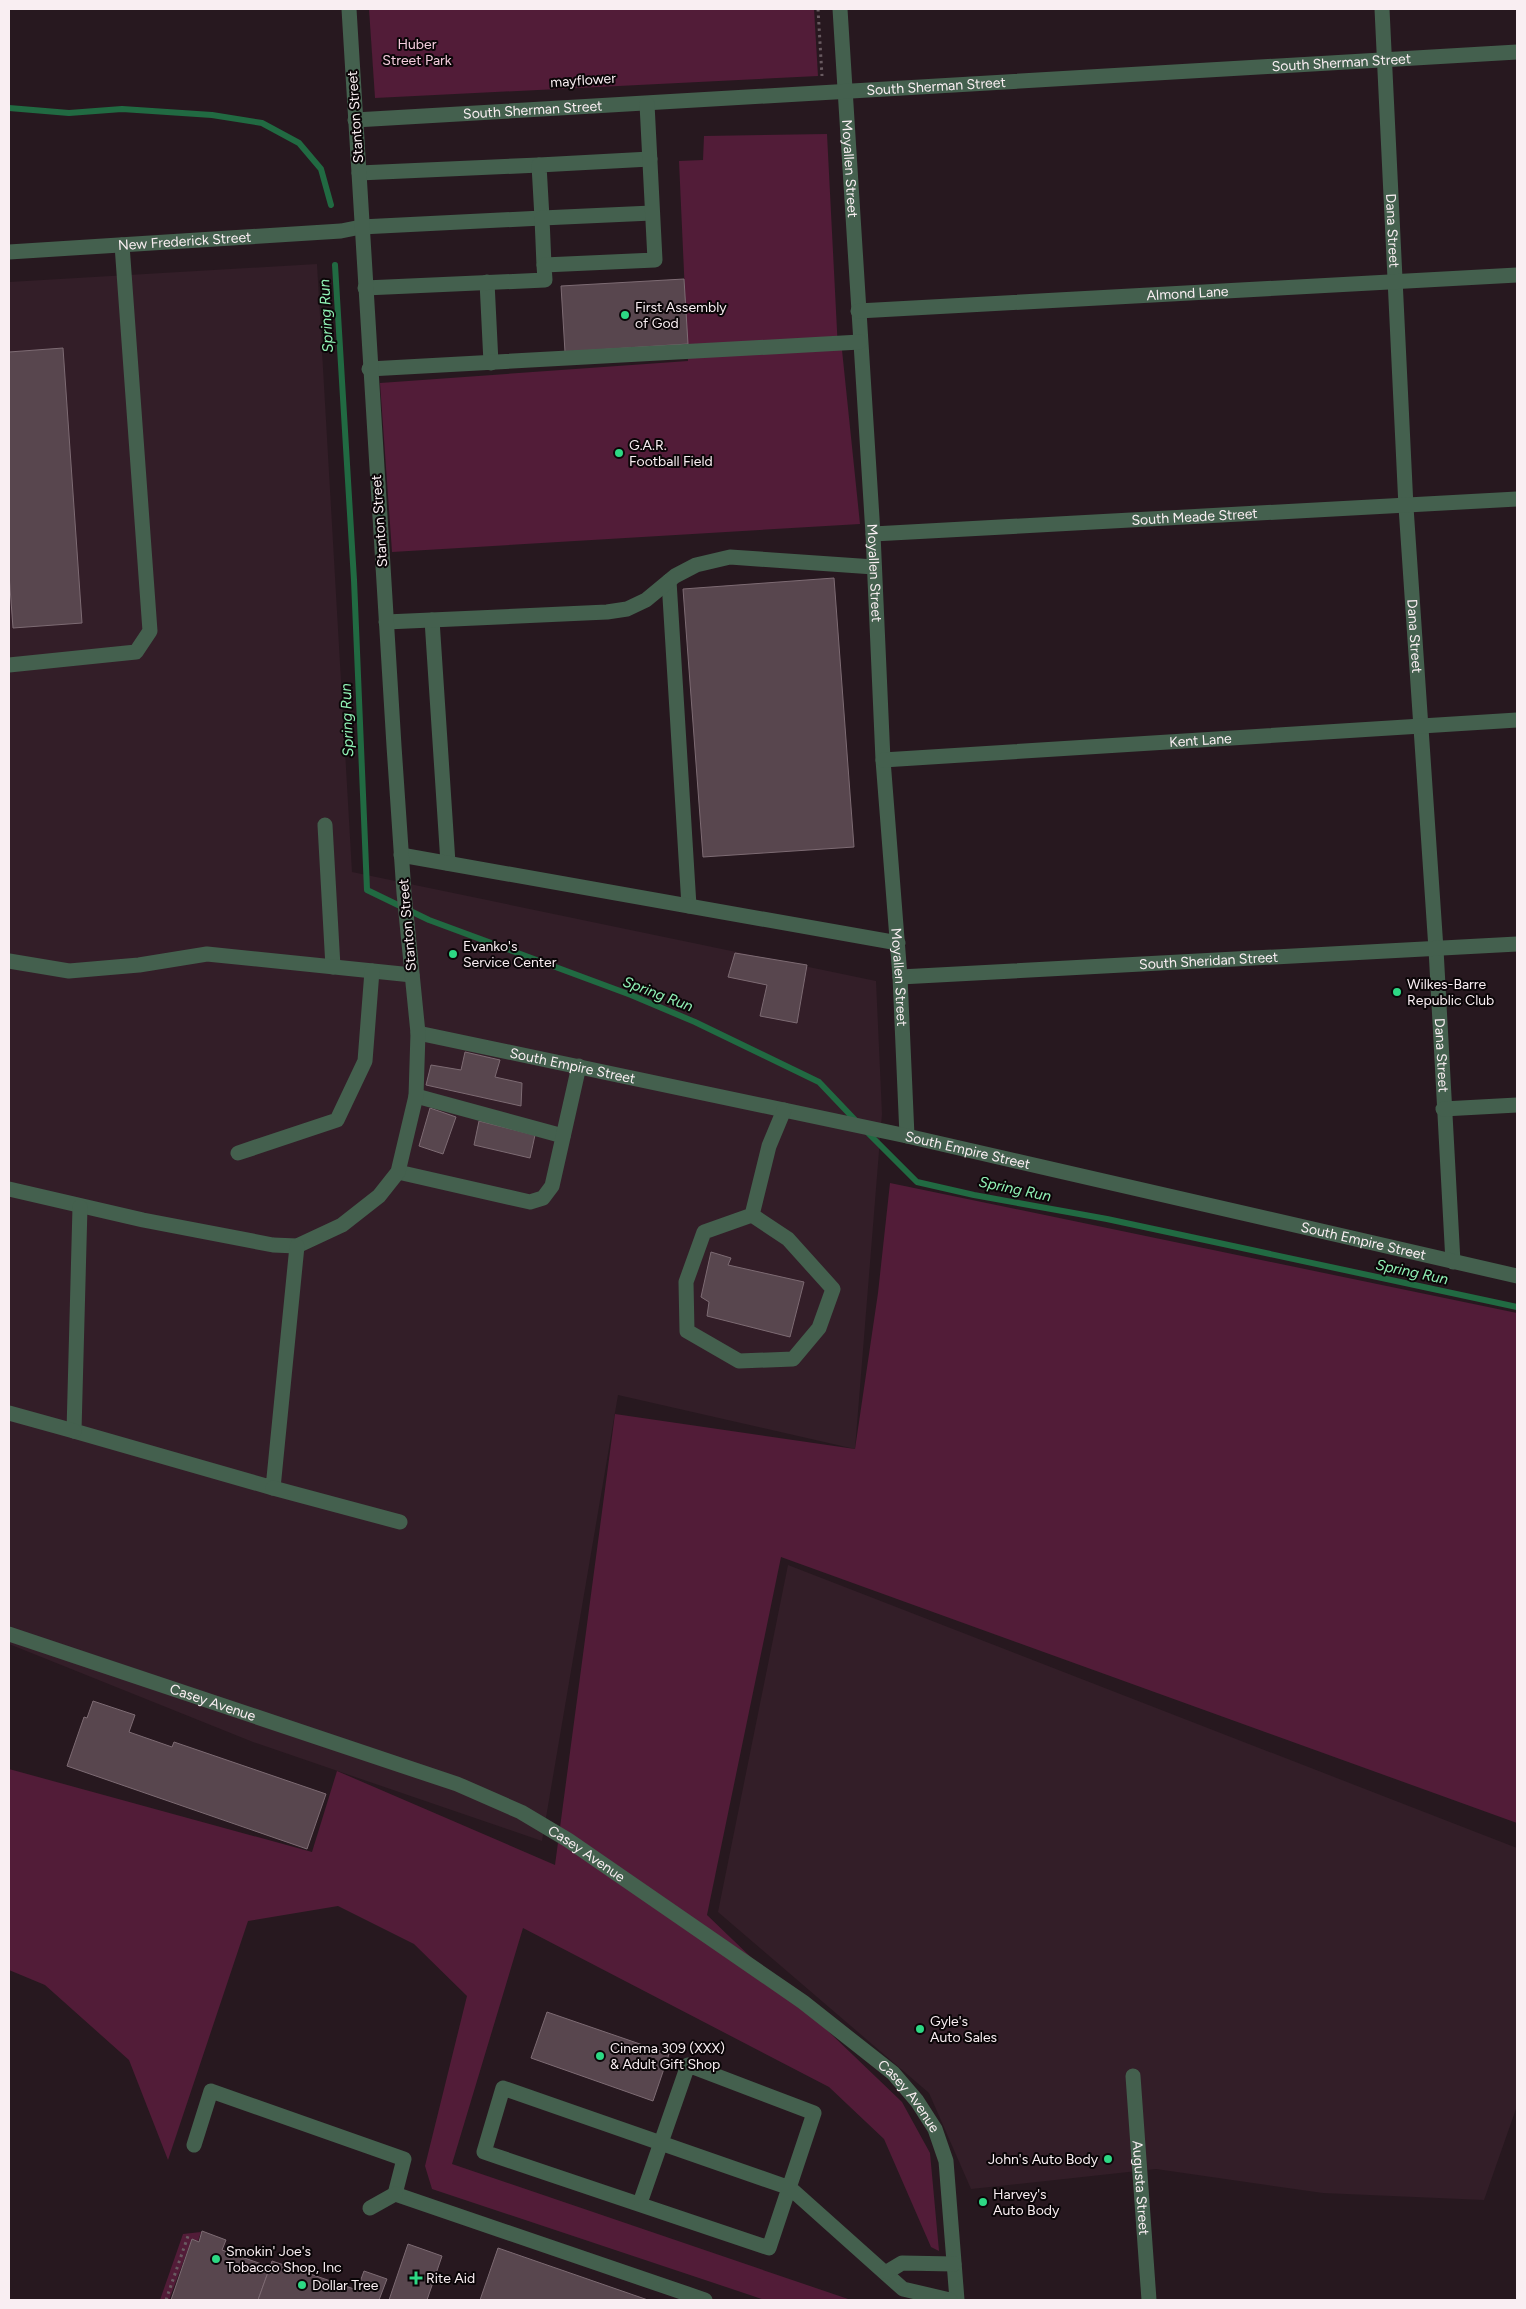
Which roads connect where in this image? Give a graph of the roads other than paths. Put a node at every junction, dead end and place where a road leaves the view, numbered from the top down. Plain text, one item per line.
1 (348, 9) edge
2 (840, 9) edge
3 (1382, 9) edge
4 (1517, 52) edge
5 (1386, 60) junction
6 (846, 93) junction
7 (647, 104) junction
8 (355, 120) junction
9 (650, 159) junction
10 (539, 165) junction
11 (358, 173) junction
12 (652, 213) junction
13 (542, 218) junction
14 (362, 227) junction
15 (122, 244) junction
16 (9, 252) edge
17 (544, 265) junction
18 (1517, 275) edge
19 (487, 282) junction
20 (1394, 283) junction
21 (365, 288) junction
22 (858, 311) junction
23 (860, 342) junction
24 (491, 363) junction
25 (369, 369) junction
26 (1517, 500) edge
27 (1406, 507) junction
28 (873, 534) junction
29 (874, 567) junction
30 (669, 581) junction
31 (432, 620) junction
32 (386, 622) junction
33 (9, 665) edge
34 (1517, 720) edge
35 (1422, 725) junction
36 (883, 760) junction
37 (325, 825) dead end
38 (401, 855) junction
39 (448, 864) junction
40 (689, 906) junction
41 (898, 943) junction
42 (1517, 944) edge
43 (1436, 949) junction
44 (9, 961) edge
45 (333, 967) junction
46 (372, 971) junction
47 (412, 976) junction
48 (900, 977) junction
49 (418, 1033) junction
50 (579, 1066) junction
51 (416, 1096) junction
52 (1517, 1105) edge
53 (1444, 1109) junction
54 (784, 1110) junction
55 (563, 1136) junction
56 (907, 1136) junction
57 (238, 1153) dead end
58 (398, 1172) junction
59 (9, 1190) edge
60 (80, 1207) junction
61 (752, 1214) junction
62 (297, 1246) junction
63 (1453, 1262) junction
64 (1517, 1276) edge
65 (9, 1413) edge
66 (74, 1431) junction
67 (274, 1488) junction
68 (400, 1522) dead end
69 (9, 1634) edge
70 (1133, 2076) dead end
71 (194, 2145) dead end
72 (661, 2145) junction
73 (790, 2188) junction
74 (395, 2194) junction
75 (640, 2203) junction
76 (370, 2208) dead end
77 (954, 2264) junction
78 (886, 2272) junction
79 (705, 2300) edge
80 (950, 2300) edge
81 (957, 2300) edge
82 (1149, 2300) edge

1 - 8 street, Stanton Street
2 - 6 street, Moyallen Street
3 - 5 street, Dana Street
4 - 5 street, South Sherman Street
5 - 6 street, South Sherman Street
5 - 20 street, Dana Street
6 - 7 street, South Sherman Street
6 - 22 street, Moyallen Street
7 - 8 street, South Sherman Street
7 - 9 street
8 - 11 street, Stanton Street
9 - 10 street
9 - 12 street
10 - 11 street
10 - 13 street
11 - 14 street, Stanton Street
12 - 13 street, New Frederick Street
12 - 17 street
13 - 14 street, New Frederick Street
13 - 17 street
14 - 15 street, New Frederick Street
14 - 21 street, Stanton Street
15 - 16 street, New Frederick Street
15 - 33 street
17 - 19 street
18 - 20 street, Almond Lane
19 - 21 street
19 - 24 street
20 - 22 street, Almond Lane
20 - 27 street, Dana Street
21 - 25 street, Stanton Street
22 - 23 street, Moyallen Street
23 - 24 street
23 - 28 street, Moyallen Street
24 - 25 street
25 - 32 street, Stanton Street
26 - 27 street, South Meade Street
27 - 28 street, South Meade Street
27 - 35 street, Dana Street
28 - 29 street, Moyallen Street
29 - 30 street
29 - 36 street, Moyallen Street
30 - 31 street
30 - 40 street
31 - 32 street
31 - 39 street
32 - 38 street, Stanton Street
34 - 35 street, Kent Lane
35 - 36 street, Kent Lane
35 - 43 street, Dana Street
36 - 41 street, Moyallen Street
37 - 45 street
38 - 39 street
38 - 47 street, Stanton Street
39 - 40 street
40 - 41 street
41 - 48 street, Moyallen Street
42 - 43 street, South Sheridan Street
43 - 48 street, South Sheridan Street
43 - 53 street, Dana Street
44 - 45 street
45 - 46 street
46 - 47 street
46 - 57 street
47 - 49 street, Stanton Street
48 - 56 street, Moyallen Street
49 - 50 street, South Empire Street
49 - 51 street, Stanton Street
50 - 54 street, South Empire Street
50 - 55 street
51 - 55 street
51 - 58 street, Stanton Street
52 - 53 street
53 - 63 street, Dana Street
54 - 56 street, South Empire Street
54 - 61 street
55 - 58 street
56 - 63 street, South Empire Street
58 - 62 street
59 - 60 street
60 - 62 street
60 - 66 street
61 - 61 street
62 - 67 street
63 - 64 street, South Empire Street
65 - 66 street
66 - 67 street
67 - 68 street
69 - 77 street, Casey Avenue
70 - 82 street, Augusta Street
71 - 74 street
72 - 73 street
72 - 73 street
72 - 75 street
72 - 75 street
73 - 75 street
73 - 78 street
74 - 76 street
74 - 79 street
77 - 78 street
77 - 81 street, Casey Avenue
78 - 80 street

